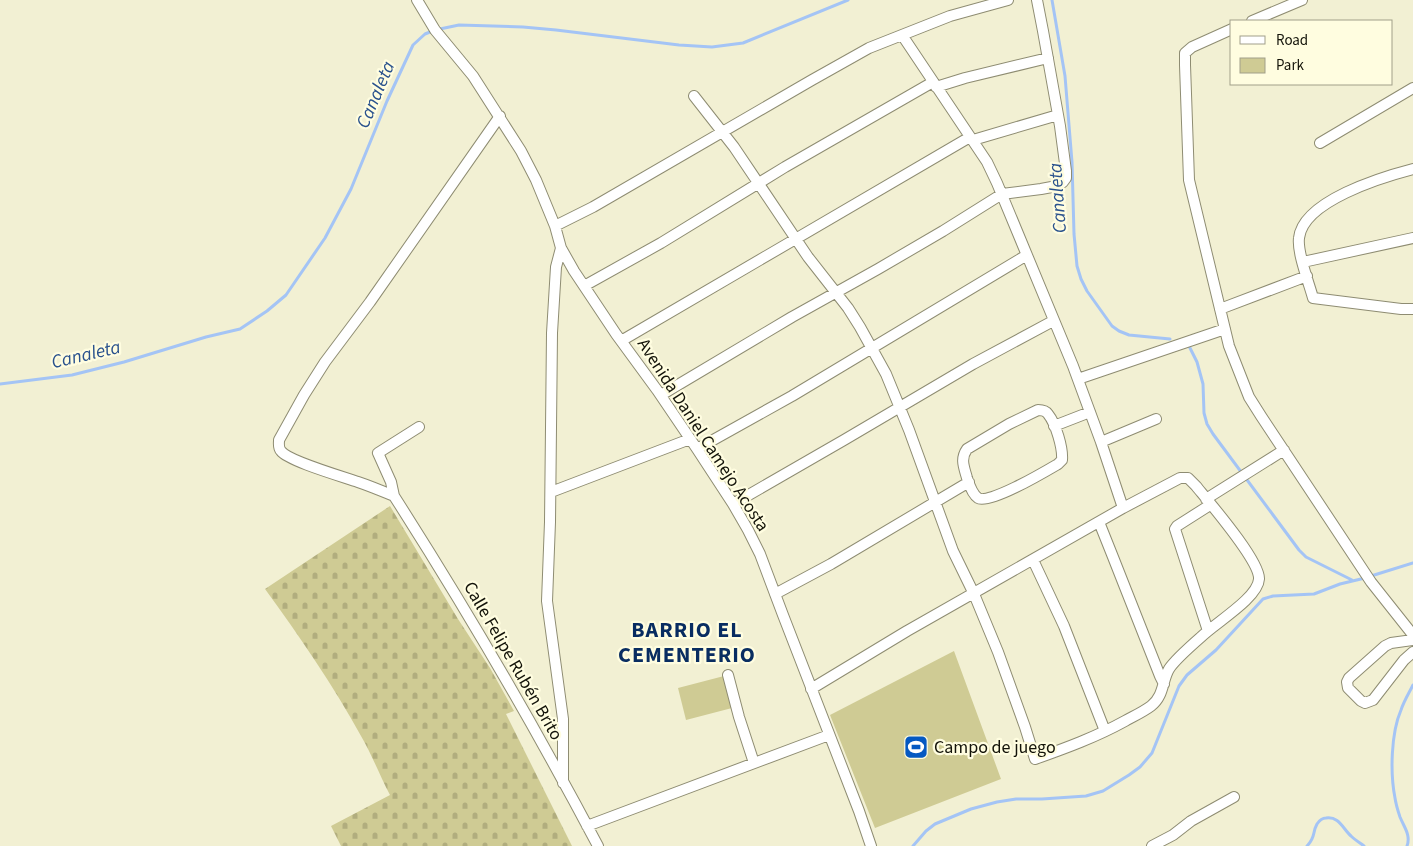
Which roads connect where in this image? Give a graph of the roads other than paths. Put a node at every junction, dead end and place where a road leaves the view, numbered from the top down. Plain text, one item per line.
1 (417, 0) edge
2 (1008, 0) edge
3 (1037, 0) edge
4 (1302, 0) edge
5 (1254, 20) edge
6 (1230, 31) edge
7 (902, 35) junction
8 (1048, 58) junction
9 (935, 85) junction
10 (1413, 88) edge
11 (694, 96) dead end
12 (1058, 115) junction
13 (500, 116) junction
14 (723, 132) junction
15 (971, 138) junction
16 (1320, 143) dead end
17 (1413, 169) edge
18 (758, 184) junction
19 (1002, 194) junction
20 (555, 226) junction
21 (1413, 238) edge
22 (796, 239) junction
23 (560, 248) junction
24 (1027, 255) junction
25 (1303, 262) junction
26 (1307, 276) junction
27 (584, 286) junction
28 (835, 292) junction
29 (1413, 308) edge
30 (1220, 309) junction
31 (1053, 321) junction
32 (1225, 329) junction
33 (621, 341) junction
34 (872, 348) junction
35 (1078, 379) junction
36 (660, 395) junction
37 (900, 407) junction
38 (1090, 412) junction
39 (1156, 419) dead end
40 (1054, 426) junction
41 (419, 427) dead end
42 (690, 439) junction
43 (1101, 442) junction
44 (697, 449) junction
45 (1284, 450) junction
46 (969, 482) junction
47 (550, 492) junction
48 (394, 496) junction
49 (935, 502) junction
50 (1208, 502) junction
51 (733, 504) junction
52 (1124, 508) junction
53 (1099, 522) junction
54 (1033, 560) junction
55 (775, 594) junction
56 (974, 594) junction
57 (1208, 630) junction
58 (1413, 635) edge
59 (1413, 640) edge
60 (1413, 652) edge
61 (728, 675) dead end
62 (1164, 684) junction
63 (811, 689) junction
64 (1105, 731) junction
65 (829, 735) junction
66 (754, 763) junction
67 (563, 783) junction
68 (1234, 797) dead end
69 (587, 826) junction
70 (598, 846) edge
71 (871, 846) edge
72 (1152, 846) edge

1 - 13 street
2 - 7 street
3 - 8 street
4 - 5 street
6 - 30 street
7 - 9 street
7 - 14 street
8 - 9 street
8 - 12 street
9 - 15 street
9 - 18 street
10 - 16 street
11 - 14 street
12 - 15 street
12 - 19 street
13 - 20 street
13 - 48 street
14 - 18 street
14 - 20 street
15 - 19 street
15 - 22 street
17 - 25 street
18 - 22 street
18 - 27 street
19 - 24 street
19 - 28 street
20 - 23 street
21 - 25 street
22 - 28 street
22 - 33 street
23 - 27 street, Avenida Daniel Camejo Acosta
23 - 47 street
24 - 31 street
24 - 34 street
25 - 26 street
26 - 29 street
26 - 30 street
27 - 33 street, Avenida Daniel Camejo Acosta
28 - 34 street
28 - 36 street
30 - 32 street
31 - 35 street
31 - 37 street
32 - 35 street
32 - 45 street
33 - 36 street, Avenida Daniel Camejo Acosta
34 - 37 street
34 - 44 street
35 - 38 street
36 - 42 street, Avenida Daniel Camejo Acosta
37 - 49 street
37 - 51 street
38 - 40 street
38 - 43 street
39 - 43 street
40 - 46 street
40 - 46 street
41 - 48 street, Calle Felipe Rubén Brito
42 - 44 street, Avenida Daniel Camejo Acosta
42 - 47 street
43 - 52 street
44 - 51 street, Avenida Daniel Camejo Acosta
45 - 50 street
45 - 58 street
46 - 49 street
47 - 67 street
48 - 67 street, Calle Felipe Rubén Brito
49 - 55 street
49 - 56 street
50 - 52 street
50 - 57 street
50 - 57 street
51 - 55 street, Avenida Daniel Camejo Acosta
52 - 53 street
53 - 54 street
53 - 62 street
54 - 56 street
54 - 64 street
55 - 63 street, Avenida Daniel Camejo Acosta
56 - 63 street
56 - 64 street
57 - 62 street
59 - 60 street
61 - 66 street
62 - 64 street
63 - 65 street, Avenida Daniel Camejo Acosta
65 - 66 street
65 - 71 street, Avenida Daniel Camejo Acosta
66 - 69 street
67 - 69 street, Calle Felipe Rubén Brito
68 - 72 street
69 - 70 street, Calle Felipe Rubén Brito

